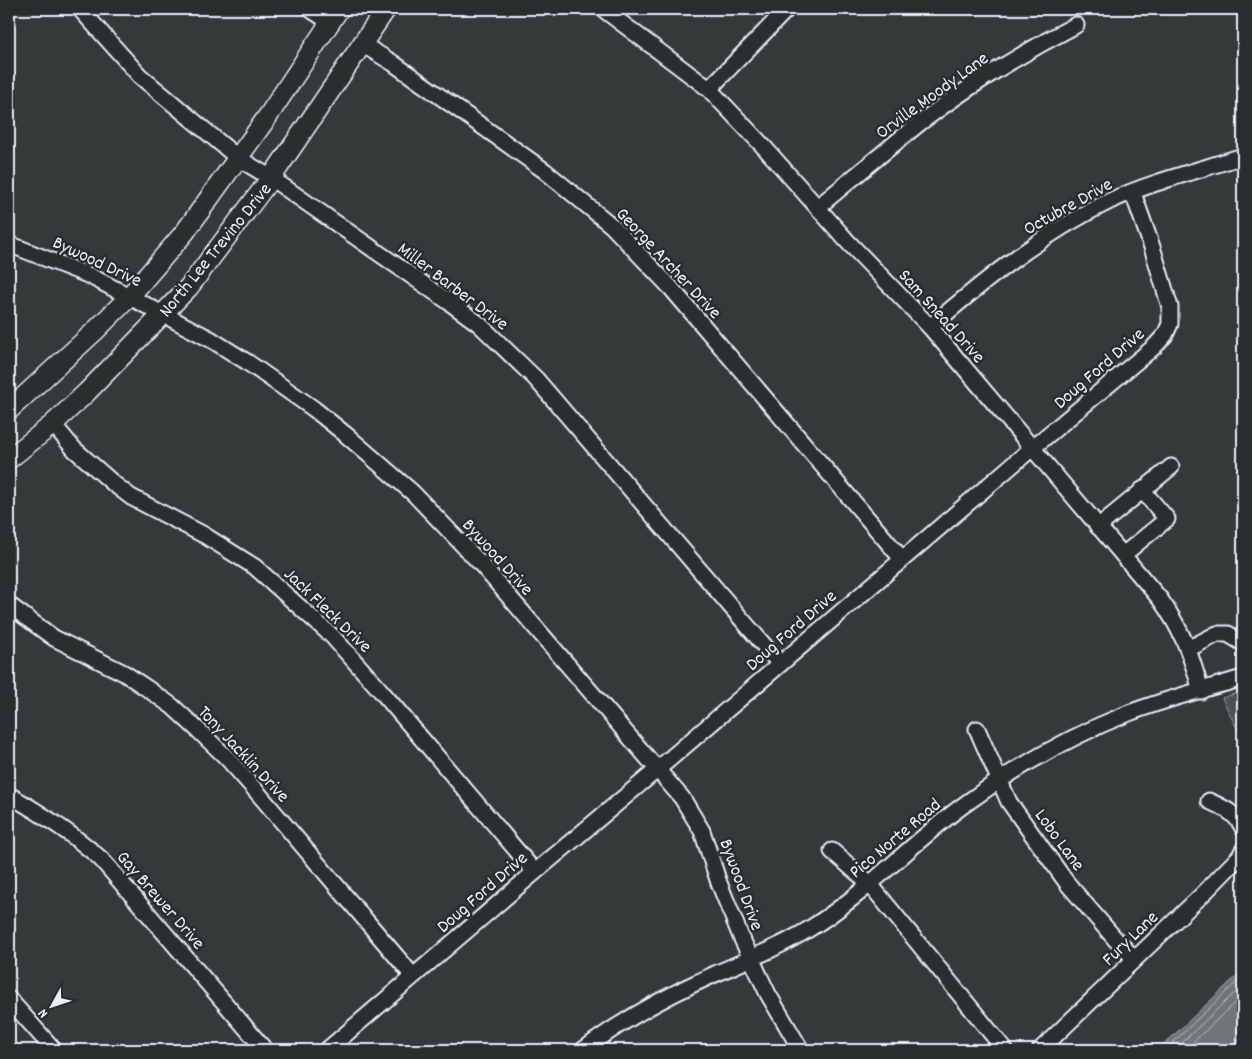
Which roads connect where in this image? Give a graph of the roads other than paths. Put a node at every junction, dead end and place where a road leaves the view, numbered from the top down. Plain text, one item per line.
1 (80, 9) edge
2 (310, 9) edge
3 (386, 9) edge
4 (602, 9) edge
5 (787, 9) edge
6 (335, 16) edge
7 (1076, 25) dead end
8 (362, 44) junction
9 (709, 89) junction
10 (1243, 156) edge
11 (238, 158) junction
12 (271, 178) junction
13 (1133, 193) junction
14 (818, 207) junction
15 (9, 244) edge
16 (129, 297) junction
17 (164, 314) junction
18 (930, 327) junction
19 (9, 410) edge
20 (53, 424) junction
21 (1031, 448) junction
22 (9, 459) edge
23 (1171, 467) dead end
24 (1142, 490) junction
25 (1098, 527) junction
26 (1123, 555) junction
27 (902, 559) junction
28 (9, 605) edge
29 (1243, 643) edge
30 (1188, 649) junction
31 (780, 664) junction
32 (1243, 678) edge
33 (1201, 691) junction
34 (977, 729) dead end
35 (658, 769) junction
36 (1000, 779) junction
37 (9, 795) edge
38 (1209, 801) dead end
39 (1243, 828) edge
40 (1243, 850) edge
41 (832, 851) dead end
42 (535, 872) junction
43 (869, 883) junction
44 (752, 958) junction
45 (1135, 959) junction
46 (413, 976) junction
47 (9, 999) edge
48 (54, 1050) edge
49 (265, 1050) edge
50 (327, 1050) edge
51 (582, 1050) edge
52 (801, 1050) edge
53 (1005, 1050) edge
54 (1040, 1050) edge

1 - 11 street, Miller Barber Drive
2 - 6 street
3 - 8 main road, North Lee Trevino Drive
4 - 9 street, Sam Snead Drive
5 - 9 street
6 - 11 main road, North Lee Trevino Drive
7 - 14 street, Orville Moody Lane
8 - 12 main road, North Lee Trevino Drive
8 - 27 street, George Archer Drive
9 - 14 street, Sam Snead Drive
10 - 13 street, Octubre Drive
11 - 12 street, Miller Barber Drive
11 - 16 main road, North Lee Trevino Drive
12 - 17 main road, North Lee Trevino Drive
12 - 31 street, Miller Barber Drive
13 - 18 street, Octubre Drive
13 - 21 street, Doug Ford Drive
14 - 18 street, Sam Snead Drive
15 - 16 street, Bywood Drive
16 - 17 street, Bywood Drive
16 - 19 main road, North Lee Trevino Drive
17 - 20 main road, North Lee Trevino Drive
17 - 35 street, Bywood Drive
18 - 21 street, Sam Snead Drive
20 - 22 main road, North Lee Trevino Drive
20 - 42 street, Jack Fleck Drive
21 - 25 street, Sam Snead Drive
21 - 27 street, Doug Ford Drive
23 - 24 street
24 - 25 street
24 - 26 street
25 - 26 street, Sam Snead Drive
26 - 30 street, Sam Snead Drive
27 - 31 street, Doug Ford Drive
28 - 46 street, Tony Jacklin Drive
29 - 30 street
30 - 33 street, Sam Snead Drive
31 - 35 street, Doug Ford Drive
32 - 33 street, Pico Norte Road
33 - 36 street, Pico Norte Road
34 - 36 street, Lobo Lane
35 - 42 street, Doug Ford Drive
35 - 44 street, Bywood Drive
36 - 43 street, Pico Norte Road
36 - 45 street, Lobo Lane
37 - 49 street, Gay Brewer Drive
38 - 39 street
40 - 45 street, Fury Lane
41 - 43 street
42 - 46 street, Doug Ford Drive
43 - 44 street, Pico Norte Road
43 - 53 street
44 - 51 street, Pico Norte Road
44 - 52 street, Bywood Drive
45 - 54 street, Fury Lane
46 - 50 street, Doug Ford Drive
47 - 48 street

